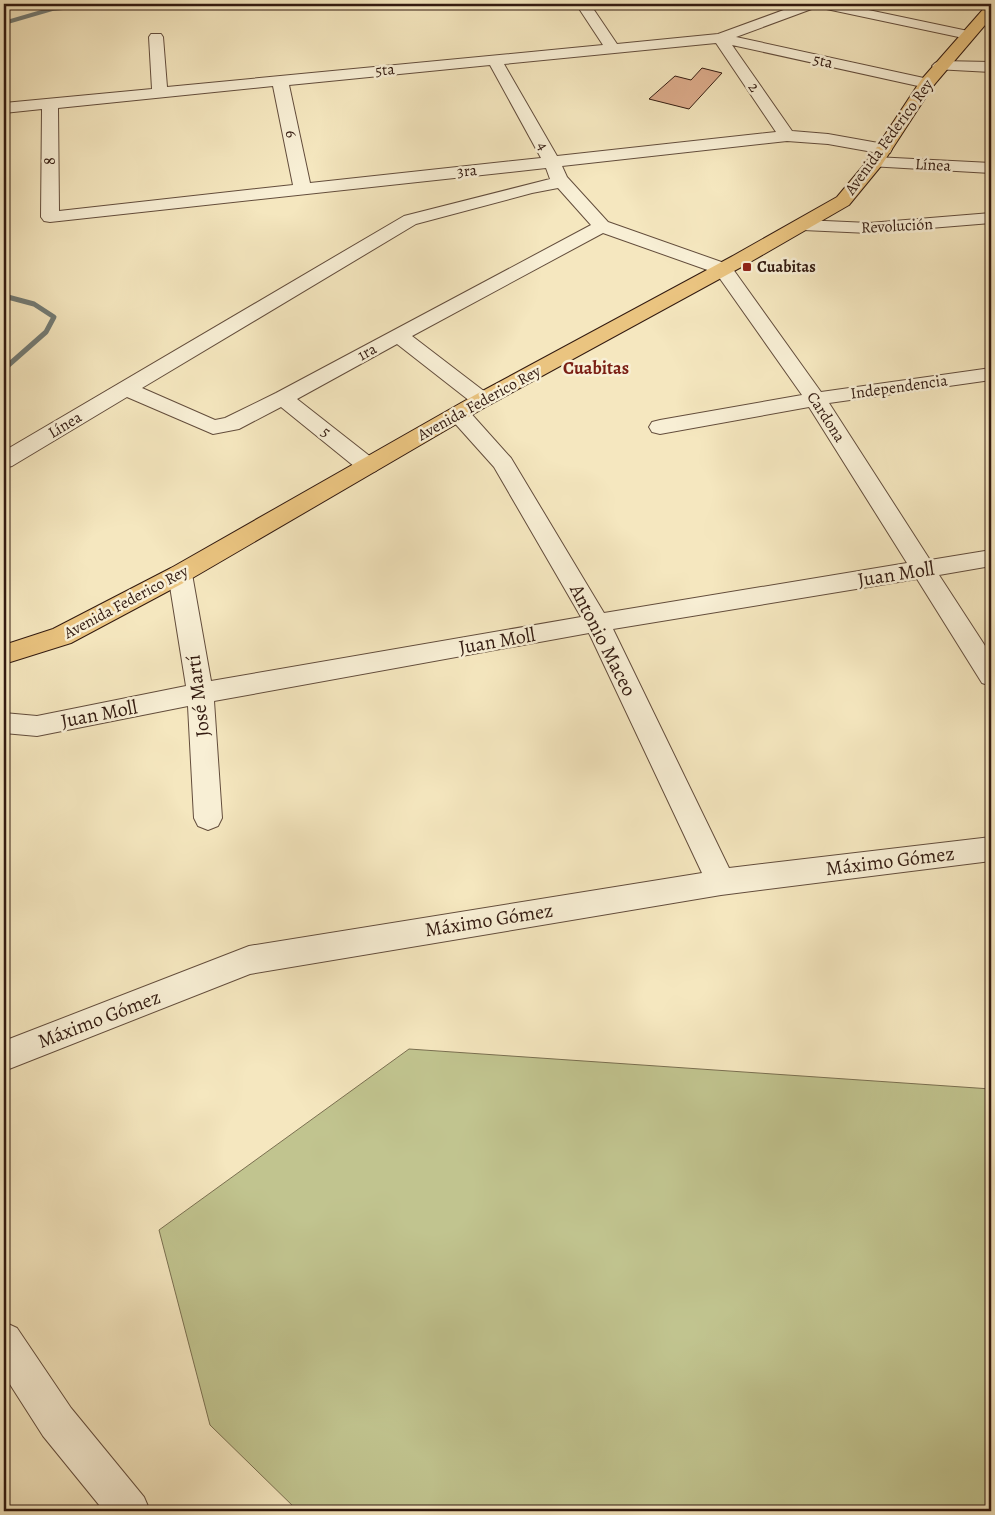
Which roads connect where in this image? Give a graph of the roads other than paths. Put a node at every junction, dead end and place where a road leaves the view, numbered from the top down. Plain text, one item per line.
1 (582, 4) edge
2 (813, 4) edge
3 (820, 4) edge
4 (991, 9) edge
5 (968, 35) junction
6 (156, 37) dead end
7 (720, 38) junction
8 (612, 47) junction
9 (494, 59) junction
10 (940, 66) junction
11 (991, 67) edge
12 (280, 80) junction
13 (927, 83) junction
14 (160, 93) junction
15 (50, 105) junction
16 (4, 108) edge
17 (787, 136) junction
18 (879, 155) junction
19 (552, 162) junction
20 (991, 168) edge
21 (563, 182) junction
22 (302, 189) junction
23 (50, 217) joint
24 (991, 218) edge
25 (803, 225) junction
26 (602, 226) junction
27 (723, 269) junction
28 (398, 335) junction
29 (991, 374) edge
30 (126, 389) junction
31 (283, 398) junction
32 (815, 399) junction
33 (482, 400) junction
34 (459, 414) junction
35 (660, 427) dead end
36 (4, 461) edge
37 (368, 466) junction
38 (991, 558) edge
39 (922, 569) junction
40 (180, 574) junction
41 (597, 623) junction
42 (4, 655) edge
43 (991, 676) edge
44 (200, 694) junction
45 (4, 723) edge
46 (208, 818) dead end
47 (983, 854) edge
48 (721, 882) junction
49 (4, 1056) edge
50 (4, 1341) edge
51 (130, 1511) edge

1 - 8 street
2 - 7 street, 5ta
3 - 5 street
4 - 5 main road, Avenida Federico Rey
5 - 10 main road, Avenida Federico Rey
6 - 14 street
7 - 8 street, 5ta
7 - 13 street, 5ta
7 - 17 street, 2
8 - 9 street, 5ta
9 - 12 street, 5ta
9 - 19 street, 4
10 - 11 street
10 - 13 main road, Avenida Federico Rey
12 - 14 street, 5ta
12 - 22 street, 6
13 - 18 main road, Avenida Federico Rey
14 - 15 street, 5ta
15 - 16 street, 5ta
15 - 23 street, 8
17 - 18 street, 3ra
17 - 19 street, 3ra
18 - 20 street, Línea
18 - 25 main road, Avenida Federico Rey
19 - 21 street, 4
19 - 22 street, 3ra
21 - 26 street, 4
21 - 30 street, Línea
22 - 23 street, 3ra
24 - 25 street, Revolución
25 - 27 main road, Avenida Federico Rey
26 - 27 street
26 - 28 street, 1ra
27 - 32 street, Cardona
27 - 33 main road, Avenida Federico Rey
28 - 31 street, 1ra
28 - 33 street
29 - 32 street, Independencia
30 - 31 street, 1ra
30 - 36 street, Línea
31 - 37 street, 5
32 - 35 street, Independencia
32 - 39 street, Cardona
33 - 34 main road, Avenida Federico Rey
34 - 37 main road, Avenida Federico Rey
34 - 41 street, Antonio Maceo
37 - 40 main road, Avenida Federico Rey
38 - 39 street, Juan Moll
39 - 41 street, Juan Moll
39 - 43 street, Cardona
40 - 42 main road, Avenida Federico Rey
40 - 44 street, José Martí
41 - 44 street, Juan Moll
41 - 48 street, Antonio Maceo
44 - 45 street, Juan Moll
44 - 46 street, José Martí
47 - 48 street, Máximo Gómez
48 - 49 street, Máximo Gómez
50 - 51 street

